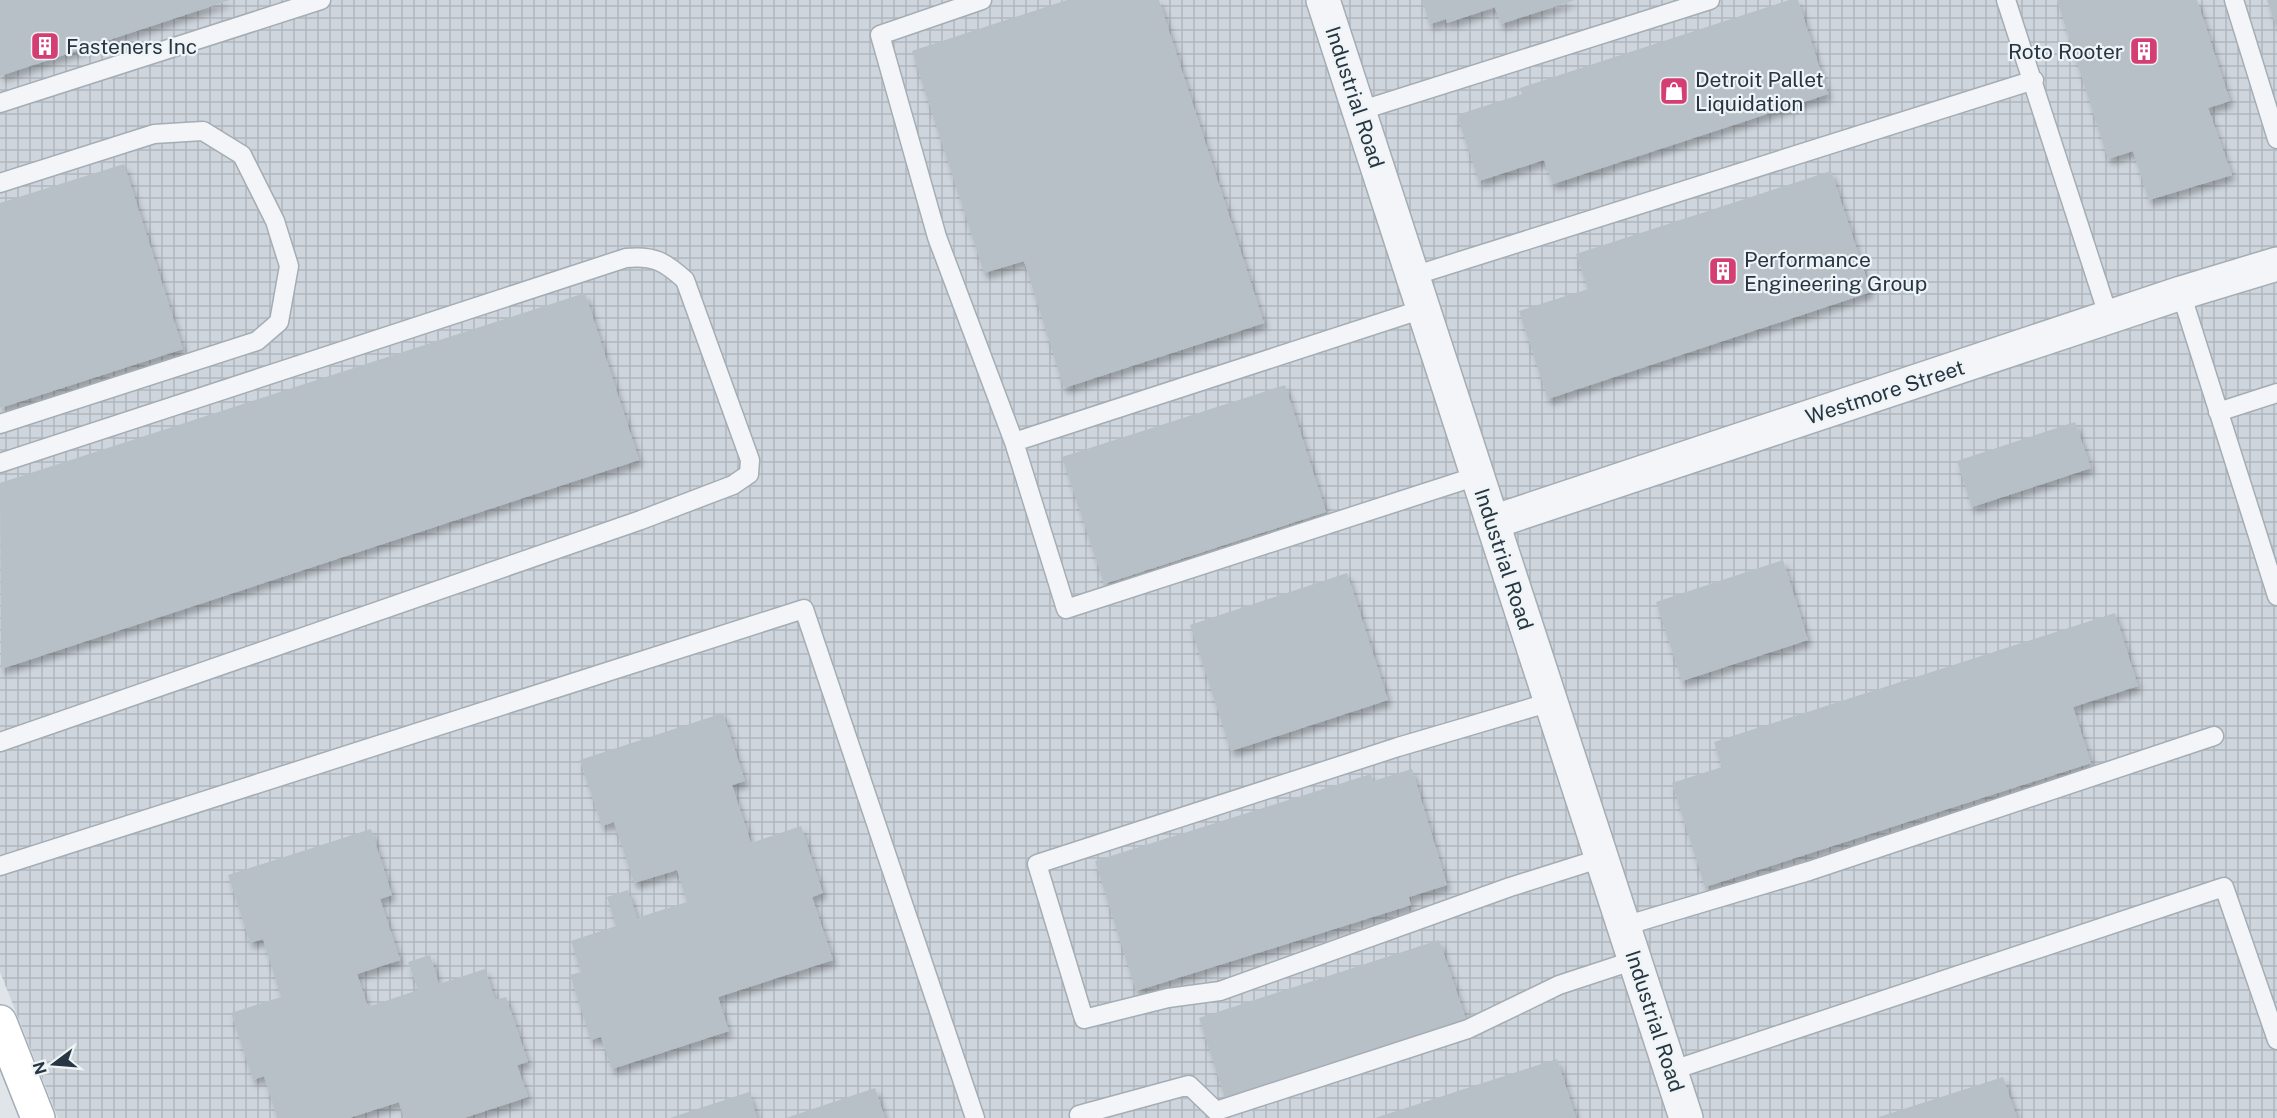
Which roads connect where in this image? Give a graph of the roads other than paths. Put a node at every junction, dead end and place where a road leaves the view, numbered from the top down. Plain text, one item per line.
1 (321, 0) edge
2 (982, 0) edge
3 (1323, 0) edge
4 (1710, 0) edge
5 (2006, 0) edge
6 (2234, 0) edge
7 (2034, 80) junction
8 (0, 103) edge
9 (1359, 111) junction
10 (2277, 139) edge
11 (0, 183) edge
12 (2277, 264) edge
13 (1413, 276) junction
14 (2181, 293) junction
15 (1423, 309) junction
16 (2109, 318) junction
17 (2277, 393) edge
18 (2218, 412) junction
19 (0, 424) edge
20 (1014, 442) junction
21 (0, 463) edge
22 (1477, 476) junction
23 (1493, 522) junction
24 (2277, 596) edge
25 (1551, 702) junction
26 (2214, 736) dead end
27 (0, 742) edge
28 (1602, 858) junction
29 (0, 866) edge
30 (1624, 926) junction
31 (1635, 960) junction
32 (0, 1022) edge
33 (2277, 1040) edge
34 (1670, 1071) junction
35 (1078, 1115) dead end
36 (38, 1118) edge
37 (975, 1118) edge
38 (1686, 1118) edge

1 - 8 lane
2 - 20 lane
3 - 9 street, Industrial Road
4 - 9 lane
5 - 7 lane
6 - 10 lane
7 - 13 lane
7 - 16 lane
9 - 13 street, Industrial Road
11 - 19 lane
12 - 14 street, Westmore Street
13 - 15 street, Industrial Road
14 - 16 street, Westmore Street
14 - 18 lane
15 - 20 lane
15 - 22 street, Industrial Road
16 - 23 street, Westmore Street
17 - 18 lane
18 - 24 lane
20 - 22 lane
21 - 27 lane
22 - 23 street, Industrial Road
23 - 25 street, Industrial Road
25 - 28 street, Industrial Road
25 - 28 lane
26 - 30 lane
28 - 30 street, Industrial Road
29 - 37 lane
30 - 31 street, Industrial Road
31 - 34 street, Industrial Road
31 - 35 lane
32 - 36 main road
33 - 34 lane
34 - 38 street, Industrial Road

